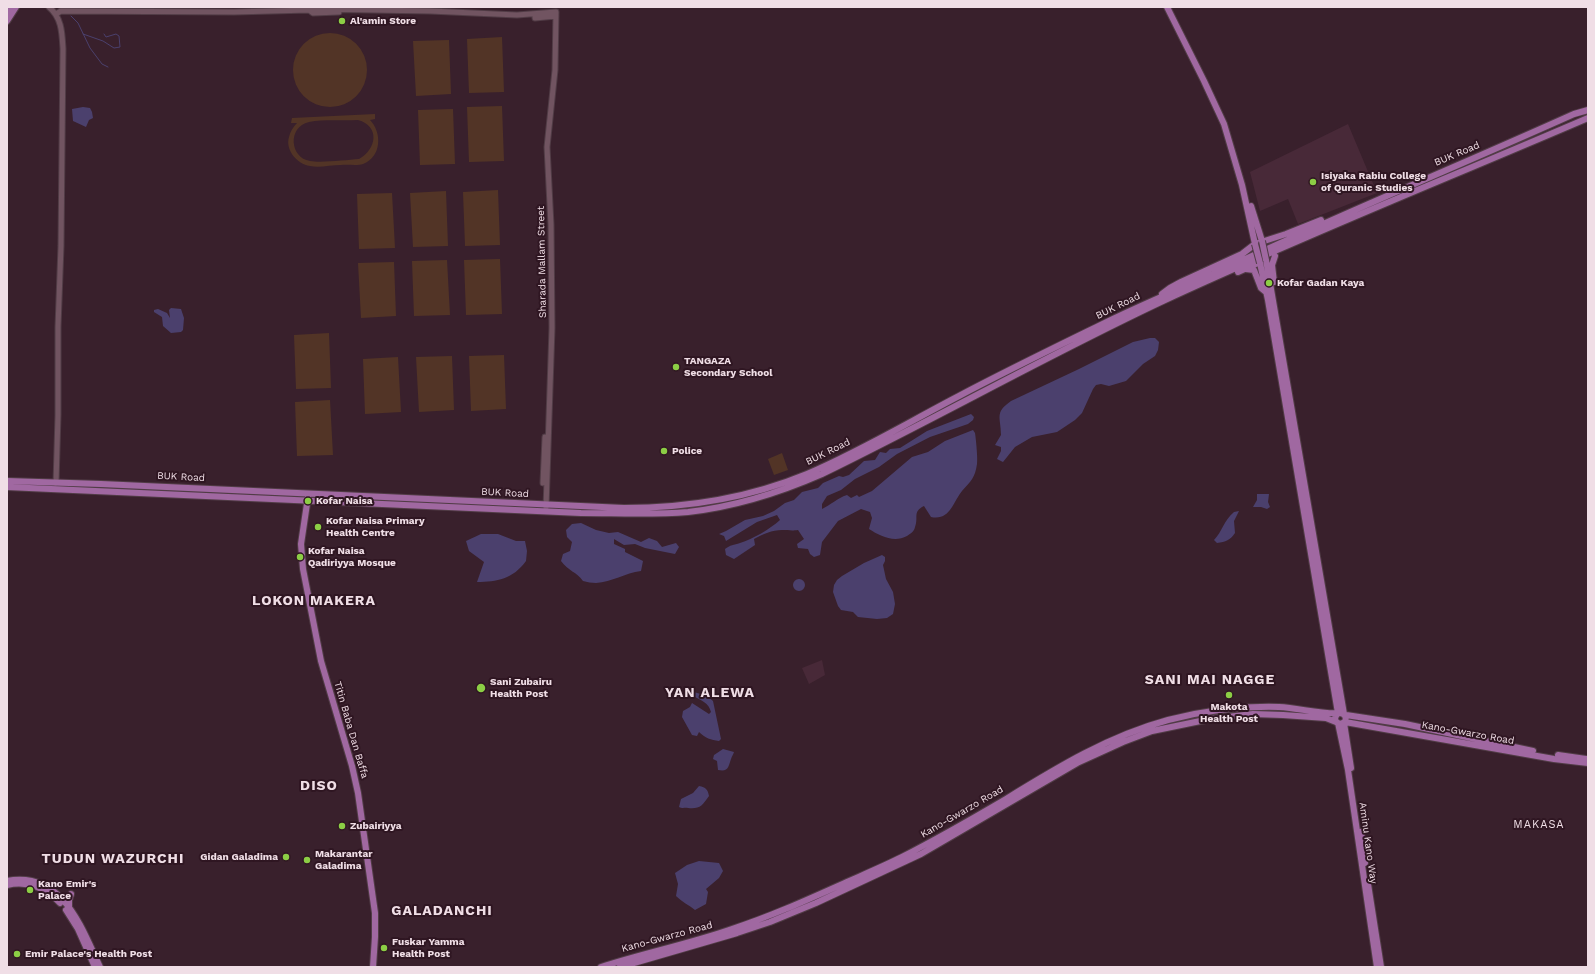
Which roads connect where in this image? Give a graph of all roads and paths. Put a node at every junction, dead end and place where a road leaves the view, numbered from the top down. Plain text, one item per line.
1 (10, 7) edge
2 (16, 7) edge
3 (49, 7) edge
4 (1168, 7) edge
5 (7, 12) edge
6 (59, 12) junction
7 (7, 21) edge
8 (1588, 110) edge
9 (1588, 118) edge
10 (1368, 204) junction
11 (1378, 207) junction
12 (1262, 241) junction
13 (1255, 244) junction
14 (1275, 256) junction
15 (1266, 260) junction
16 (1260, 263) junction
17 (1246, 269) junction
18 (1270, 292) junction
19 (1160, 300) junction
20 (7, 481) edge
21 (60, 486) junction
22 (7, 487) edge
23 (308, 497) junction
24 (544, 508) junction
25 (1341, 718) junction
26 (1588, 759) edge
27 (1588, 763) edge
28 (7, 881) edge
29 (1366, 883) junction
30 (7, 885) edge
31 (71, 894) dead end
32 (70, 908) junction
33 (612, 965) edge
34 (95, 967) edge
35 (100, 967) edge
36 (373, 967) edge
37 (601, 967) edge
38 (620, 967) edge
39 (1377, 967) edge
40 (1381, 967) edge

1 - 5 main road
2 - 7 main road
3 - 6 street
4 - 12 main road
4 - 13 main road
6 - 21 street
6 - 24 street, Sharada Mallam Street
8 - 10 main road, BUK Road
9 - 11 main road, BUK Road
10 - 12 main road
10 - 19 main road, BUK Road
11 - 14 main road
11 - 19 main road, BUK Road
12 - 13 main road
12 - 15 main road, bridge
13 - 16 main road, bridge
13 - 19 main road
14 - 15 main road
14 - 18 main road
15 - 16 main road
15 - 18 main road
16 - 17 main road
16 - 18 main road
17 - 18 main road
17 - 19 main road
18 - 25 main road, Aminu Kano Way
19 - 24 main road, BUK Road
20 - 21 main road, BUK Road
21 - 22 main road, BUK Road
21 - 23 main road, BUK Road
23 - 24 main road, BUK Road
23 - 36 main road, Titin Baba Dan Baffa
25 - 26 main road
25 - 27 main road, Kano-Gwarzo Road
25 - 29 main road, Aminu Kano Way
25 - 33 main road, Kano-Gwarzo Road
25 - 38 main road, Kano-Gwarzo Road
28 - 32 main road
29 - 39 main road, Aminu Kano Way
29 - 40 main road, Aminu Kano Way
30 - 34 main road
31 - 32 main road
32 - 35 main road
33 - 37 main road, Kano-Gwarzo Road

